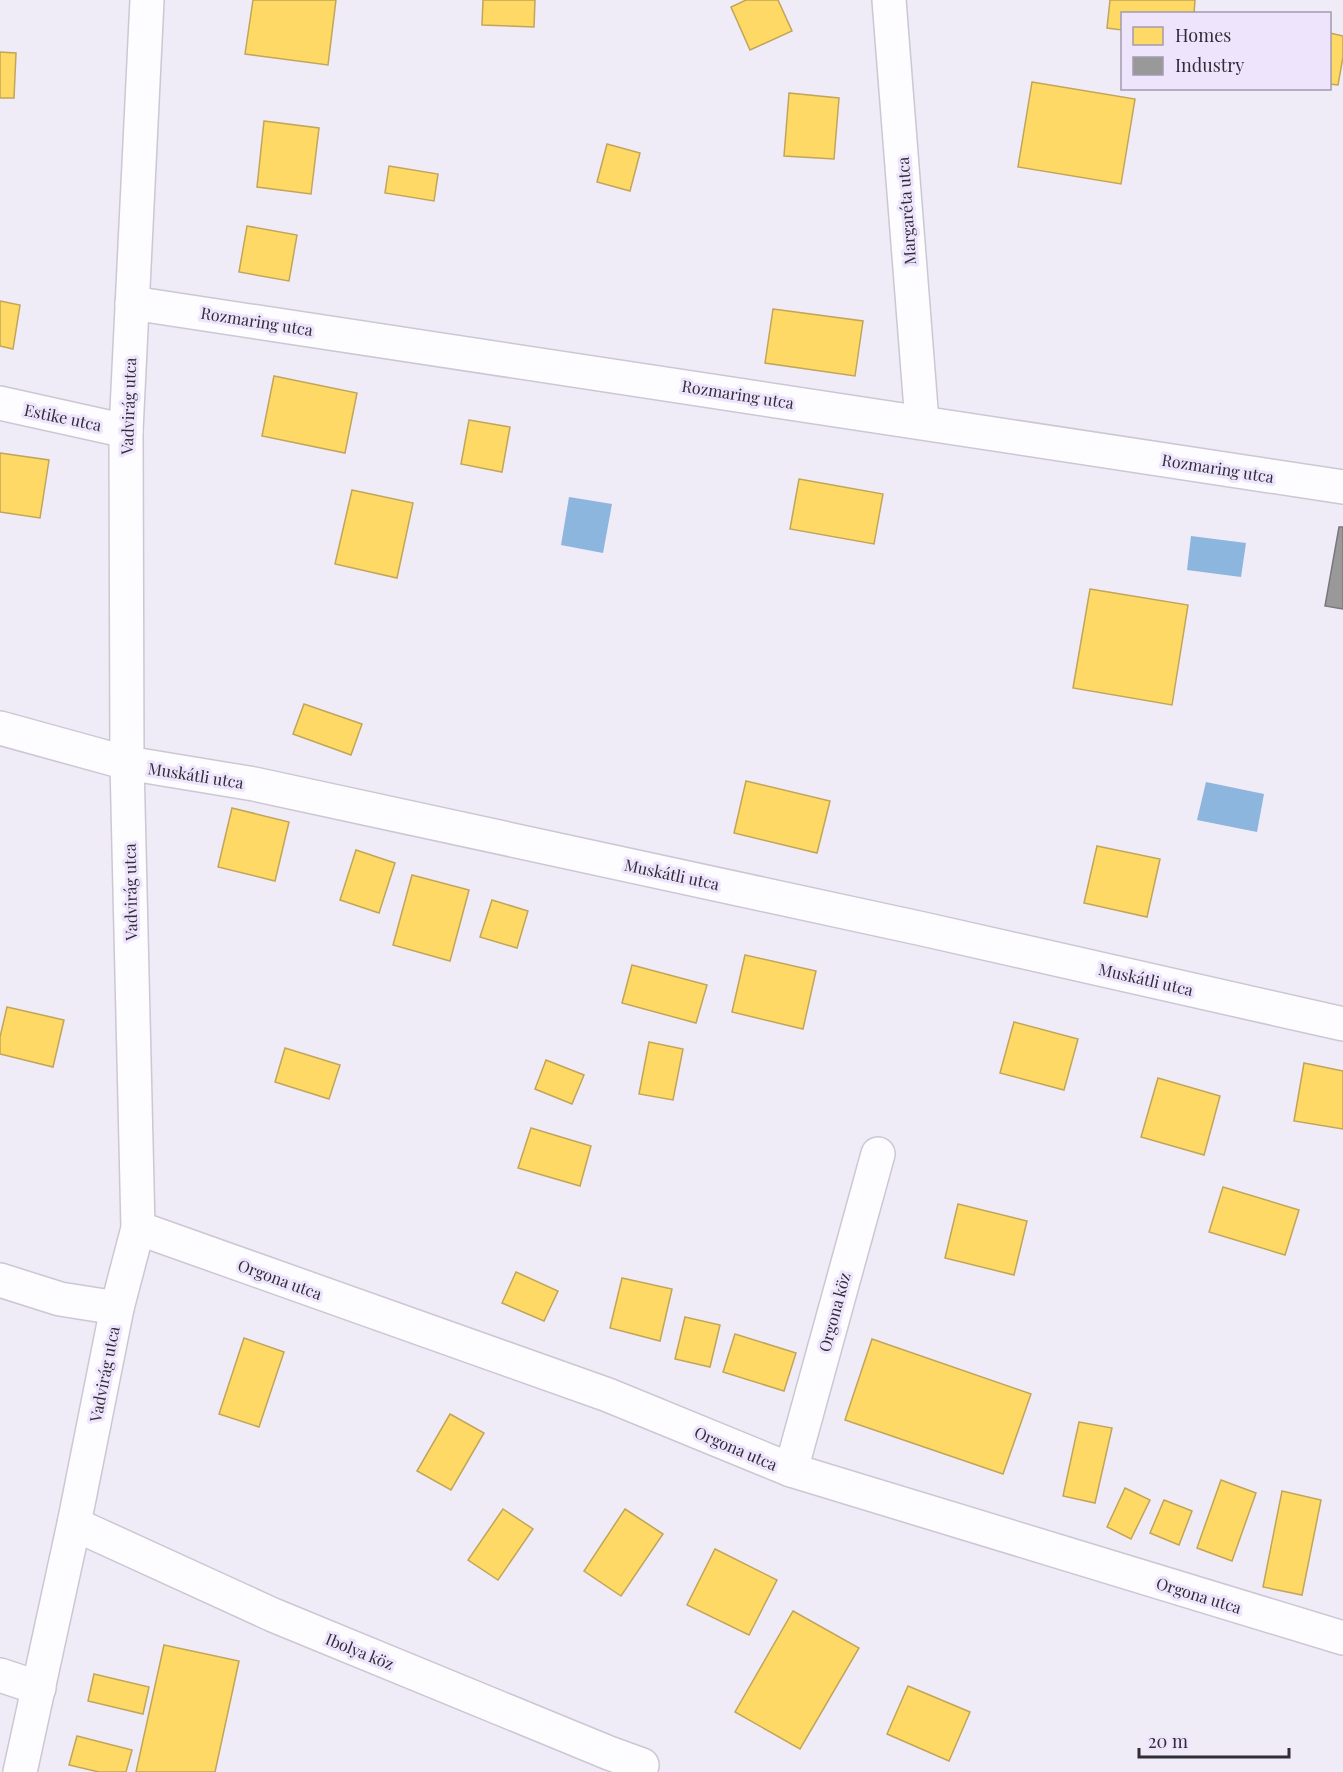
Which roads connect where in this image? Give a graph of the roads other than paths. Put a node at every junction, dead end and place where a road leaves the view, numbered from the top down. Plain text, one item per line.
1 (147, 0) edge
2 (889, 0) edge
3 (132, 303) junction
4 (0, 403) edge
5 (922, 422) junction
6 (126, 431) junction
7 (1343, 487) edge
8 (0, 728) edge
9 (127, 764) junction
10 (1343, 1024) edge
11 (878, 1154) dead end
12 (138, 1228) junction
13 (0, 1280) edge
14 (117, 1308) junction
15 (791, 1470) junction
16 (75, 1524) junction
17 (1343, 1638) edge
18 (0, 1675) edge
19 (39, 1688) junction
20 (20, 1772) edge
21 (640, 1772) edge

1 - 3 street, Vadvirág utca
2 - 5 street, Margaréta utca
3 - 5 street, Rozmaring utca
3 - 6 street, Vadvirág utca
4 - 6 street, Estike utca
5 - 7 street, Rozmaring utca
6 - 9 street, Vadvirág utca
8 - 9 street, Muskátli utca
9 - 10 street, Muskátli utca
9 - 12 street, Vadvirág utca
11 - 15 street, Orgona köz
12 - 14 street, Vadvirág utca
12 - 15 street, Orgona utca
13 - 14 street
14 - 16 street, Vadvirág utca
15 - 17 street, Orgona utca
16 - 19 street, Vadvirág utca
16 - 21 street, Ibolya köz
18 - 19 street
19 - 20 street, Vadvirág utca

